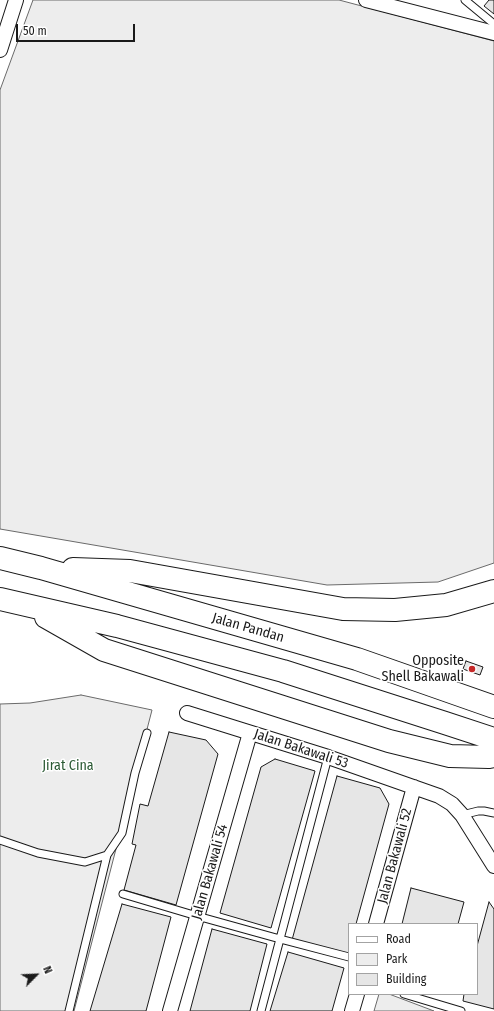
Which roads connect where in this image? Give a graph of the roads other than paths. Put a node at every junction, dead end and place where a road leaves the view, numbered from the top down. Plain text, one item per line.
1 (16, 0) edge
2 (366, 0) edge
3 (465, 0) edge
4 (494, 24) edge
5 (494, 33) edge
6 (0, 50) edge
7 (0, 558) edge
8 (41, 568) junction
9 (494, 591) edge
10 (0, 599) edge
11 (26, 605) junction
12 (494, 707) edge
13 (187, 713) dead end
14 (147, 733) dead end
15 (250, 733) junction
16 (494, 739) edge
17 (494, 756) edge
18 (328, 757) junction
19 (414, 787) junction
20 (494, 813) edge
21 (462, 814) junction
22 (0, 840) edge
23 (107, 855) junction
24 (493, 862) edge
25 (123, 894) dead end
26 (197, 916) junction
27 (376, 923) edge
28 (280, 939) junction
29 (348, 957) edge
30 (357, 995) edge
31 (407, 995) edge
32 (69, 1011) edge
33 (170, 1011) edge
34 (261, 1011) edge
35 (352, 1011) edge
36 (461, 1011) edge

1 - 6 street
2 - 5 street
3 - 4 lane
7 - 8 highway, Jalan Pandan
8 - 9 highway
8 - 12 highway, Jalan Pandan
10 - 11 highway
11 - 16 highway
11 - 17 highway
13 - 15 street, Jalan Bakawali 53
14 - 23 lane
15 - 18 street, Jalan Bakawali 53
15 - 26 street, Jalan Bakawali 54
18 - 19 street, Jalan Bakawali 53
18 - 28 lane
19 - 21 street, Jalan Bakawali 53
19 - 27 street, Jalan Bakawali 52
20 - 21 lane
21 - 24 street, Jalan Bakawali 53
22 - 23 lane
23 - 32 lane
25 - 26 lane
26 - 28 lane
26 - 33 street, Jalan Bakawali 54
28 - 29 lane
28 - 34 lane
30 - 35 street
31 - 36 lane

